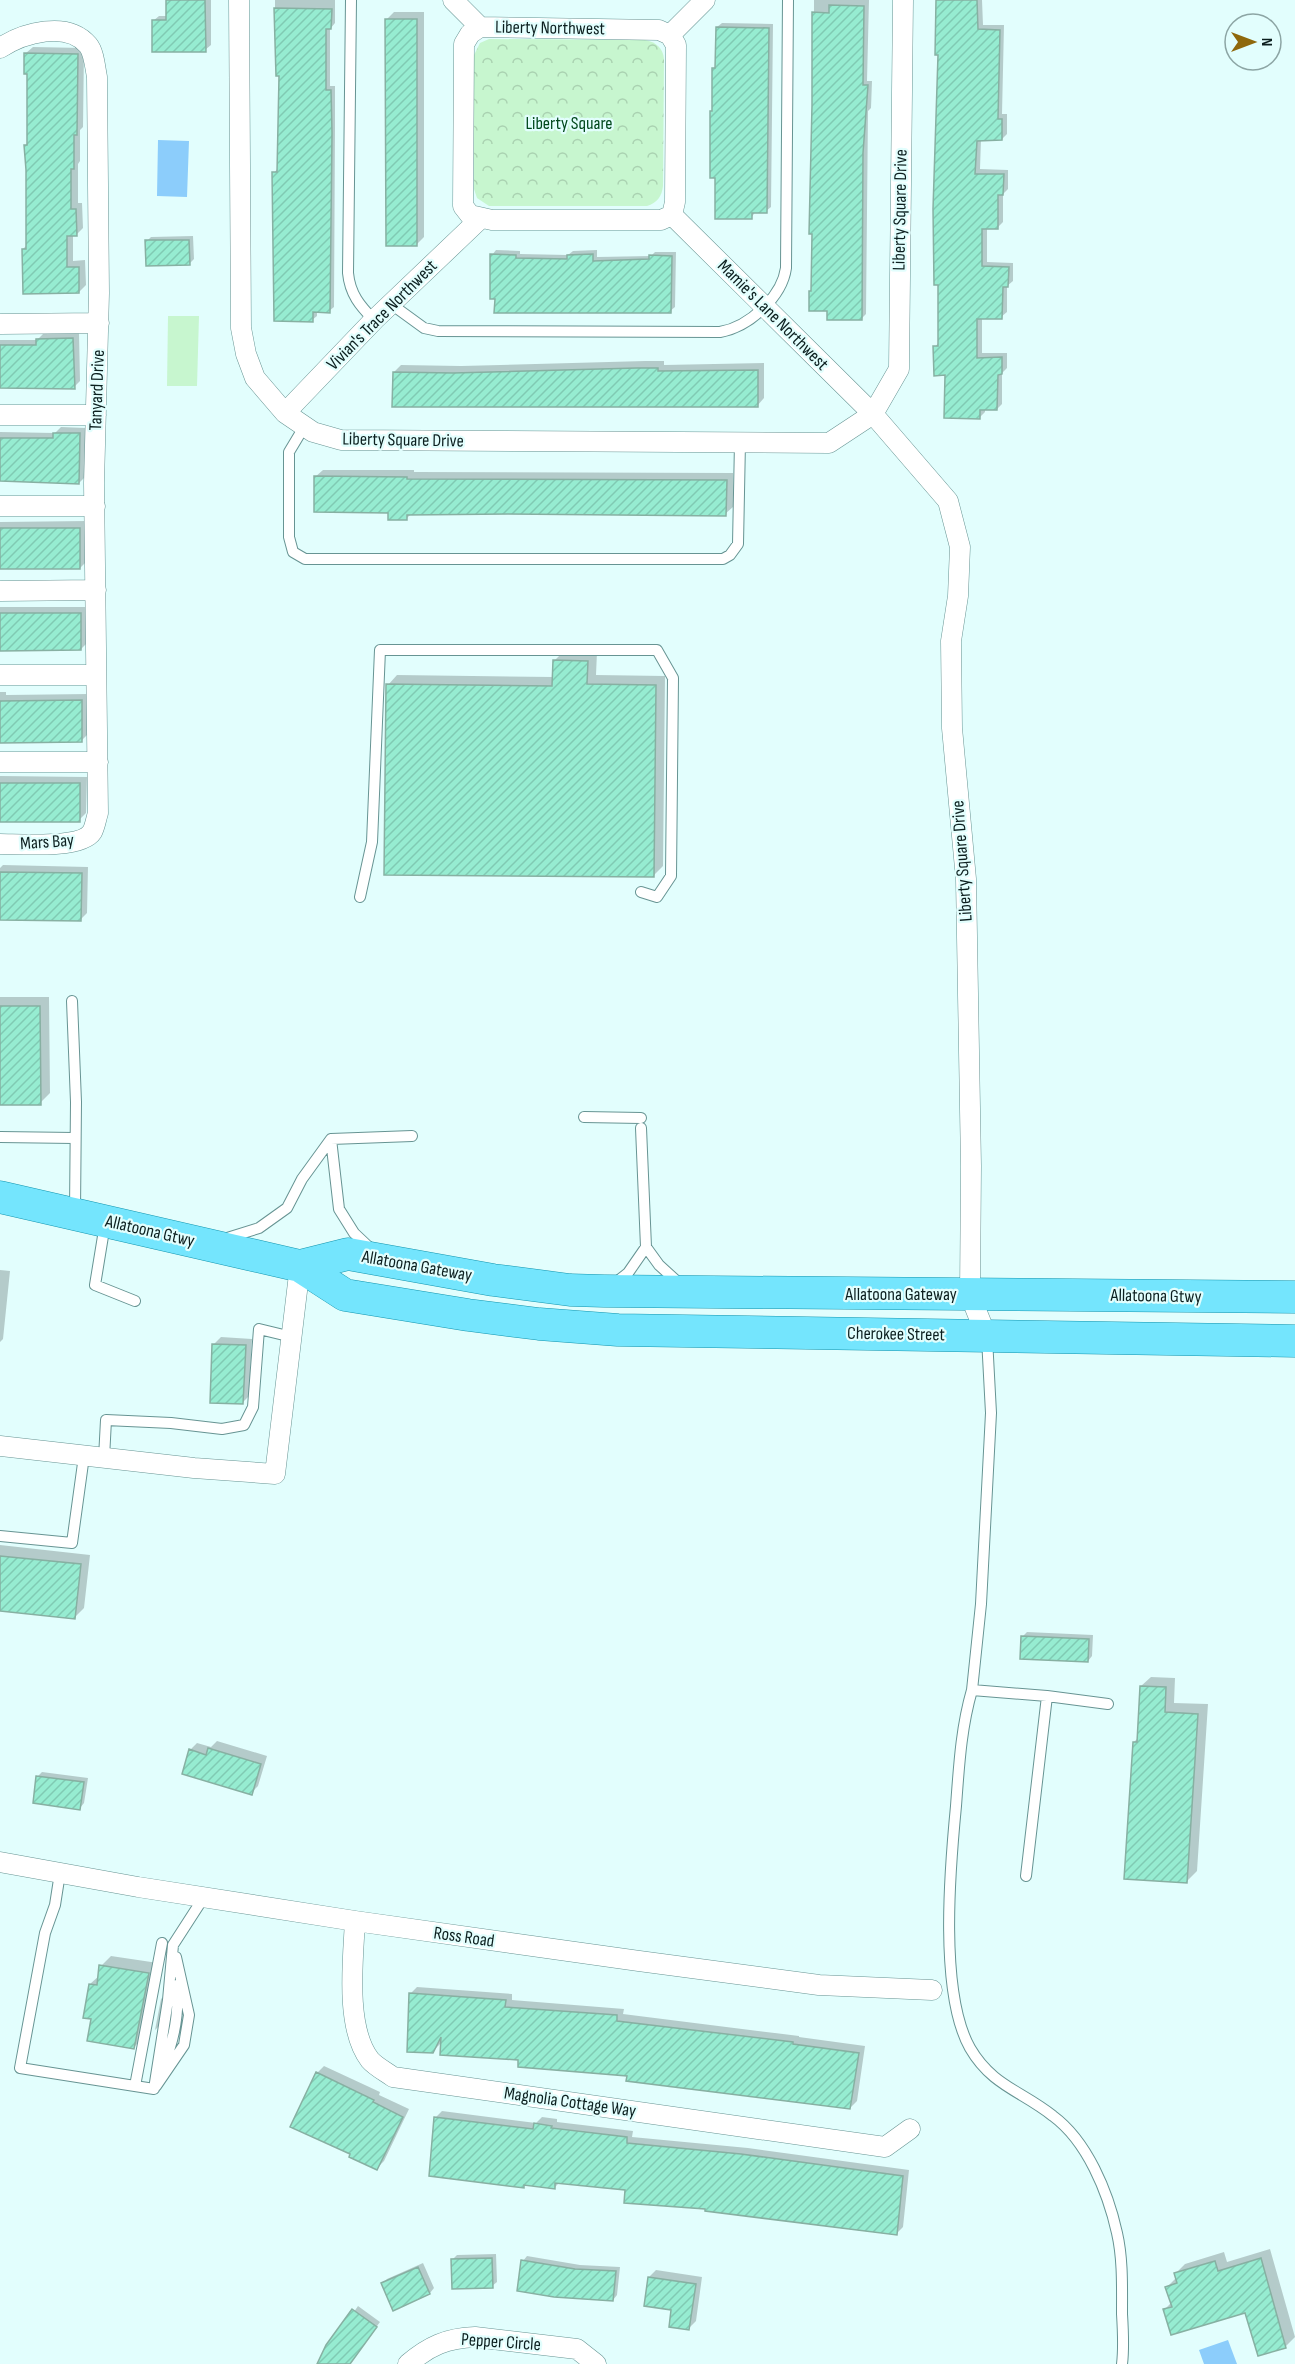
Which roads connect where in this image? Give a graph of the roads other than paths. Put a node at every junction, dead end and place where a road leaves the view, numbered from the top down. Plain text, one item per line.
1 (239, 0) edge
2 (351, 0) edge
3 (453, 0) edge
4 (705, 0) edge
5 (788, 0) edge
6 (903, 0) edge
7 (480, 27) junction
8 (670, 35) junction
9 (0, 48) edge
10 (672, 215) junction
11 (481, 218) junction
12 (391, 304) junction
13 (764, 306) junction
14 (374, 320) junction
15 (99, 323) junction
16 (0, 324) edge
17 (285, 413) junction
18 (873, 414) junction
19 (0, 415) edge
20 (96, 415) junction
21 (304, 426) junction
22 (740, 442) junction
23 (0, 506) edge
24 (94, 506) junction
25 (96, 590) junction
26 (0, 591) edge
27 (0, 675) edge
28 (96, 675) junction
29 (0, 762) edge
30 (98, 762) junction
31 (92, 832) joint
32 (0, 844) edge
33 (641, 892) dead end
34 (360, 897) dead end
35 (72, 1001) dead end
36 (584, 1117) dead end
37 (412, 1136) dead end
38 (0, 1137) edge
39 (74, 1138) junction
40 (331, 1139) junction
41 (0, 1197) edge
42 (75, 1214) junction
43 (106, 1221) junction
44 (205, 1244) junction
45 (646, 1247) junction
46 (383, 1260) junction
47 (300, 1266) junction
48 (600, 1291) junction
49 (694, 1293) junction
50 (970, 1295) junction
51 (1016, 1295) joint
52 (1295, 1297) edge
53 (135, 1301) dead end
54 (986, 1335) junction
55 (292, 1337) junction
56 (1295, 1341) edge
57 (0, 1446) edge
58 (84, 1456) junction
59 (104, 1458) junction
60 (0, 1536) edge
61 (972, 1690) junction
62 (1047, 1696) junction
63 (1108, 1704) dead end
64 (0, 1862) edge
65 (60, 1873) junction
66 (1026, 1876) dead end
67 (204, 1897) junction
68 (355, 1921) junction
69 (168, 1944) junction
70 (932, 1990) dead end
71 (145, 2087) junction
72 (910, 2128) dead end
73 (408, 2364) edge
74 (596, 2364) edge
75 (1122, 2364) edge

1 - 17 street, Liberty Square Drive
2 - 14 lane
3 - 7 street
4 - 8 street
5 - 13 lane
6 - 18 street, Liberty Square Drive
7 - 8 street, Liberty Northwest
7 - 11 street, Liberty Northwest
8 - 10 street
9 - 15 street, Tanyard Drive
10 - 11 street
10 - 13 street, Mamie's Lane Northwest
11 - 12 street, Vivian's Trace Northwest
12 - 13 lane
12 - 14 street, Vivian's Trace Northwest
13 - 18 street, Mamie's Lane Northwest
14 - 17 street, Vivian's Trace Northwest
15 - 16 street
15 - 20 street, Tanyard Drive
17 - 21 street, Liberty Square Drive
18 - 22 street, Liberty Square Drive
18 - 50 street, Liberty Square Drive
19 - 20 street
20 - 24 street, Tanyard Drive
21 - 22 street, Liberty Square Drive
21 - 22 lane
23 - 24 street
24 - 25 street, Tanyard Drive
25 - 26 street
25 - 28 street, Tanyard Drive
27 - 28 street
28 - 30 street, Tanyard Drive
29 - 30 street
30 - 31 street, Tanyard Drive
31 - 32 street, Mars Bay
33 - 34 lane
35 - 39 lane
36 - 45 lane
37 - 40 lane
38 - 39 lane
39 - 42 lane
40 - 44 lane
40 - 46 lane
41 - 42 main road, Allatoona Gtwy
42 - 43 main road, Allatoona Gtwy
43 - 44 main road, Allatoona Gtwy
43 - 53 lane
44 - 47 main road, Allatoona Gtwy
45 - 48 lane
45 - 49 lane
46 - 47 main road, Allatoona Gateway
46 - 48 main road, Allatoona Gateway
47 - 54 main road, Cherokee Street
47 - 55 street
48 - 49 main road, Allatoona Gateway
49 - 50 main road, Allatoona Gateway
50 - 51 main road, Allatoona Gateway
50 - 54 street, Liberty Square Drive
51 - 52 main road, Allatoona Gtwy
54 - 56 main road
54 - 61 lane
55 - 59 lane
55 - 59 street
57 - 58 street
58 - 59 street
58 - 60 lane
61 - 62 lane
61 - 75 lane
62 - 63 lane
62 - 66 lane
64 - 65 street, Ross Road
65 - 67 street, Ross Road
65 - 71 lane
67 - 68 street, Ross Road
67 - 69 lane
68 - 70 street, Ross Road
68 - 72 street, Magnolia Cottage Way
69 - 71 lane
69 - 71 lane
69 - 71 lane
73 - 74 street, Pepper Circle

